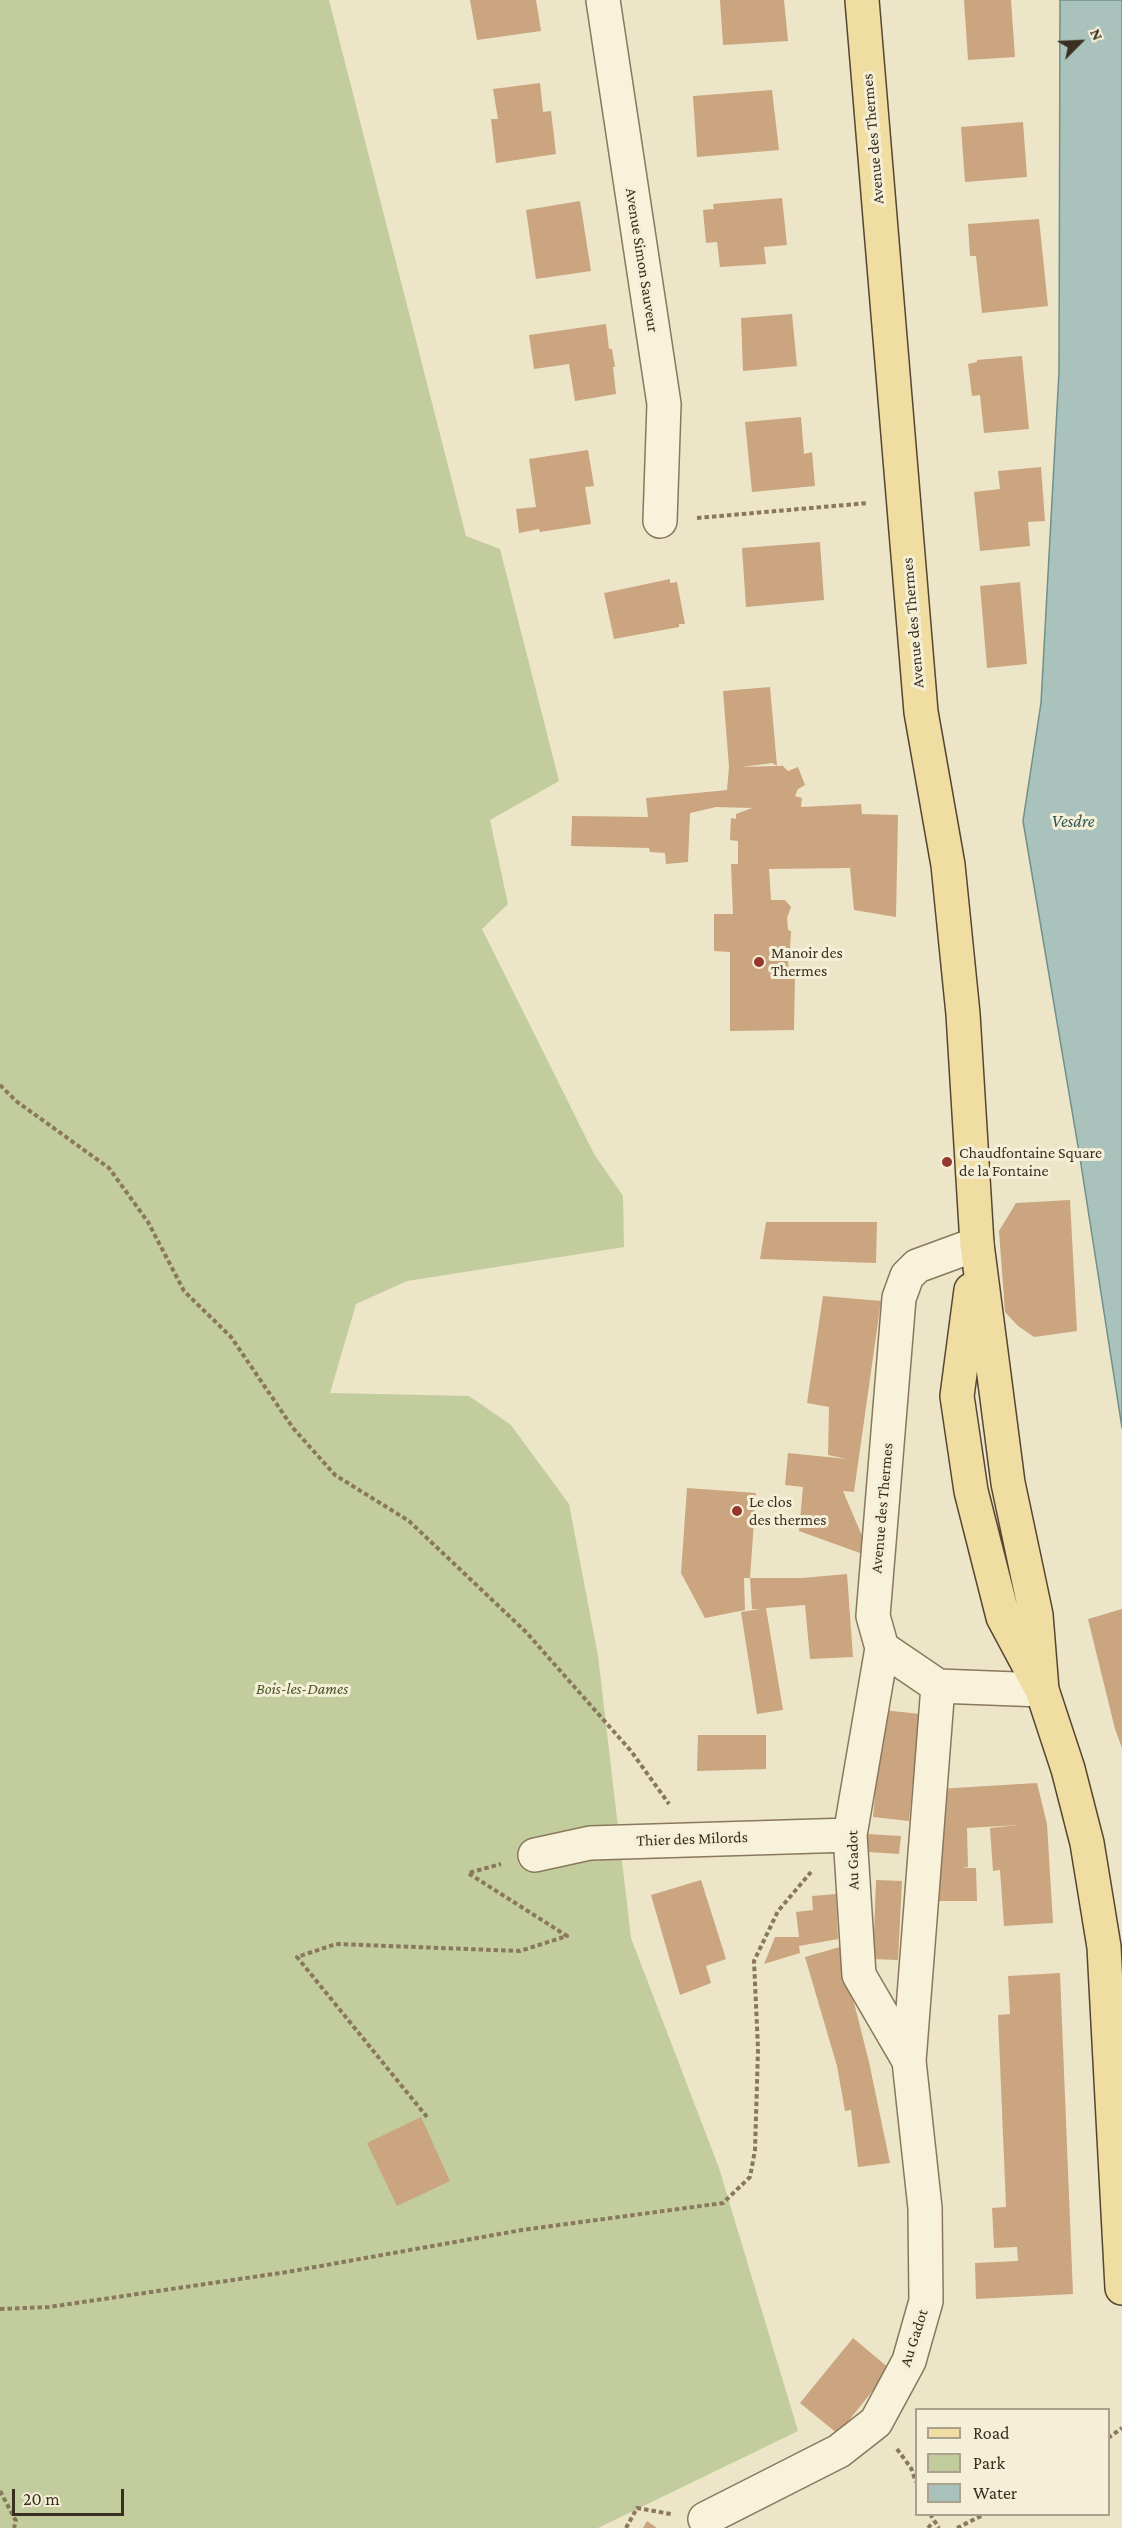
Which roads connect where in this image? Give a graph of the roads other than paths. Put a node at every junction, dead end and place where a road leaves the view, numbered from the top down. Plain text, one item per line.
1 (603, 0) edge
2 (862, 0) edge
3 (660, 521) road end
4 (977, 1244) junction
5 (882, 1648) junction
6 (938, 1686) junction
7 (1042, 1690) junction
8 (850, 1835) junction
9 (535, 1855) road end
10 (909, 2061) junction
11 (1122, 2288) edge
12 (705, 2519) road end

1 - 3 street, Avenue Simon Sauveur
2 - 4 main road, Avenue des Thermes
4 - 5 street, Avenue des Thermes
4 - 7 main road, Avenue des Thermes
5 - 6 street
5 - 8 street, Au Gadot
6 - 7 street
6 - 10 street, Au Gadot
7 - 11 main road, Avenue des Thermes
8 - 9 street, Thier des Milords
8 - 10 street, Au Gadot
10 - 12 street, Au Gadot

